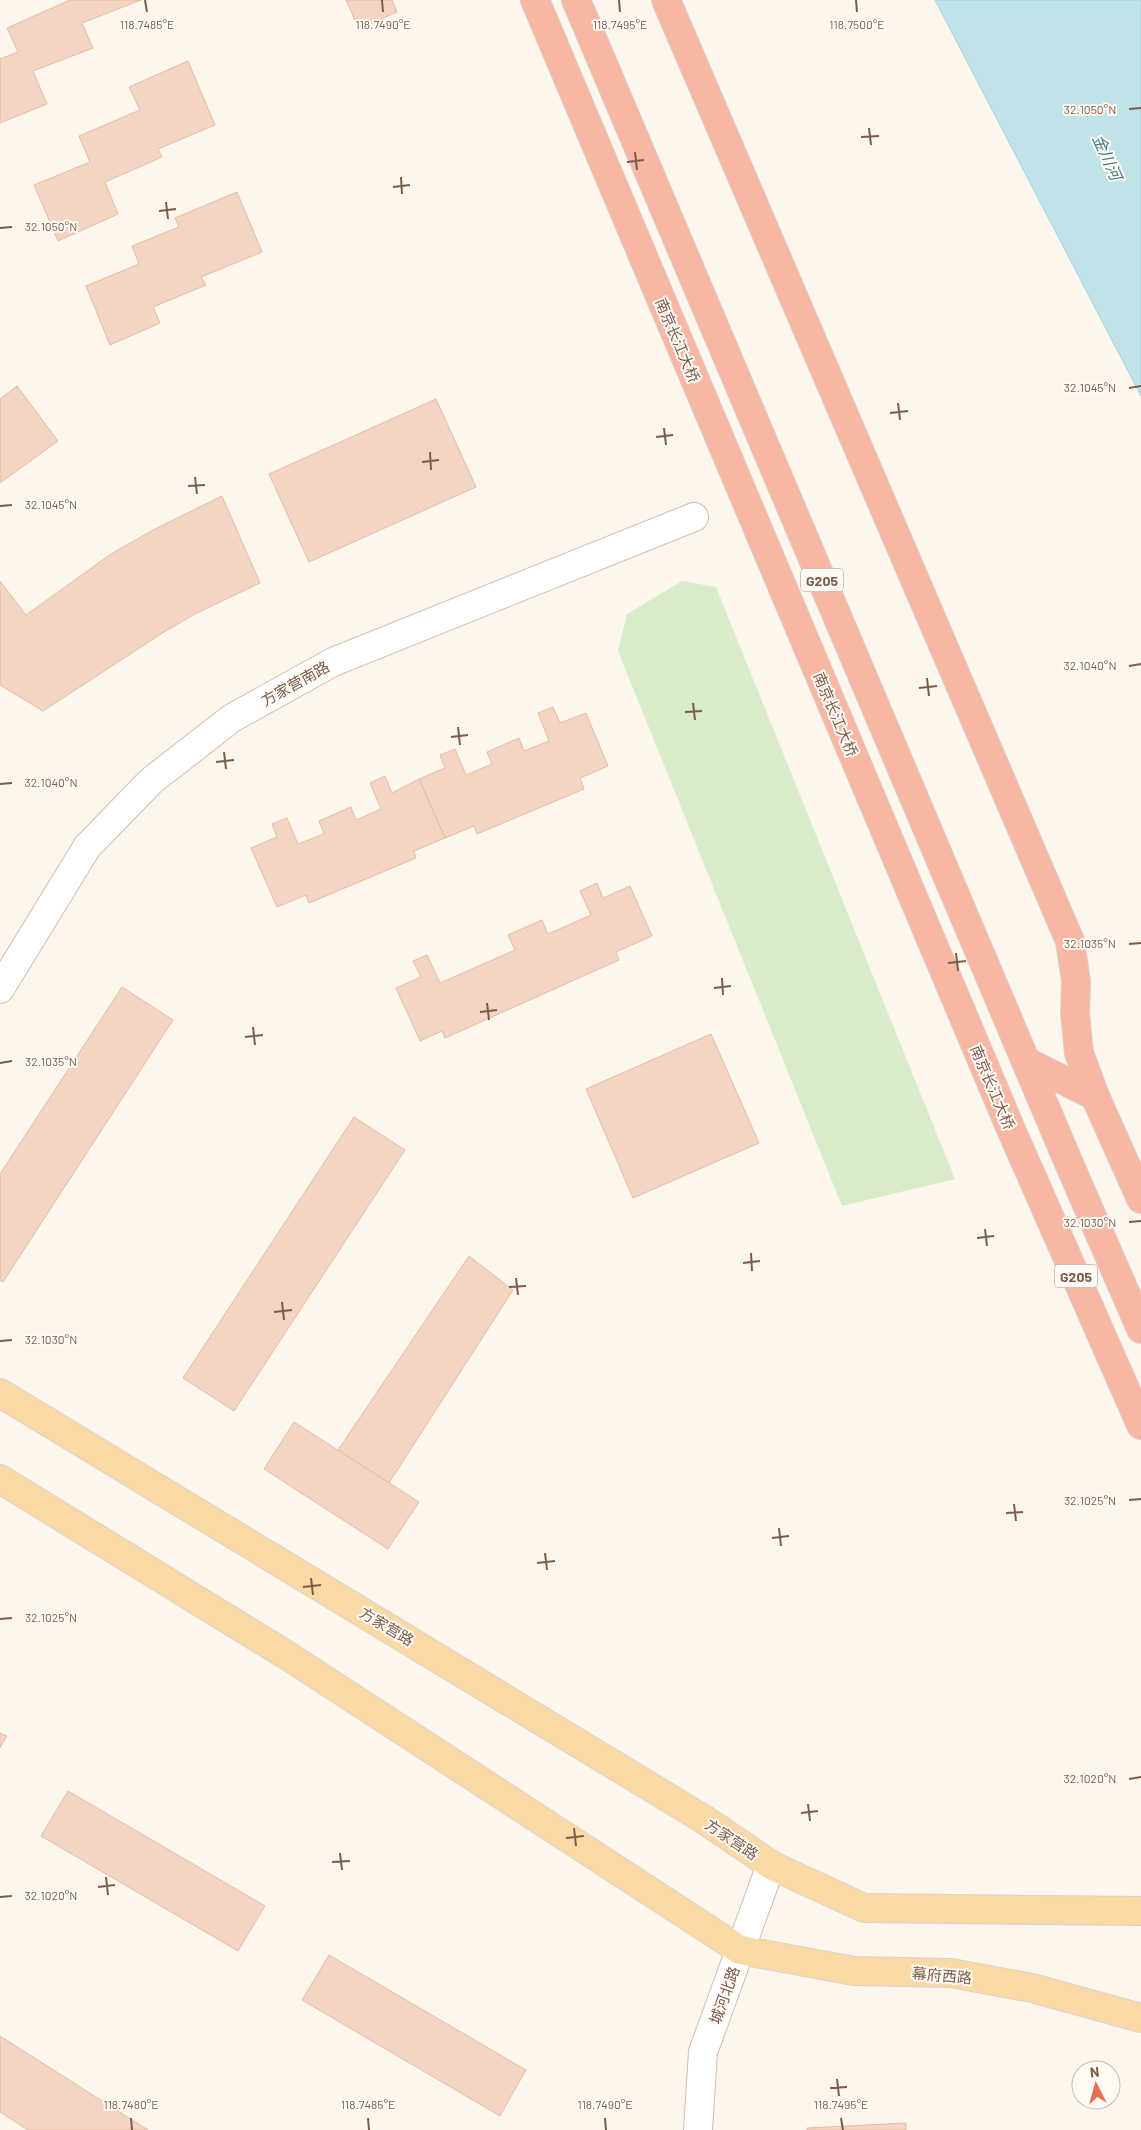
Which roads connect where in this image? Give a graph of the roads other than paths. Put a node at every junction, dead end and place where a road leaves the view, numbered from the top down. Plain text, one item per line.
1 (535, 0) edge
2 (576, 0) edge
3 (666, 0) edge
4 (694, 517) dead end
5 (0, 989) edge
6 (1026, 1062) junction
7 (1095, 1096) junction
8 (1141, 1199) edge
9 (1141, 1329) edge
10 (0, 1393) edge
11 (1141, 1426) edge
12 (0, 1479) edge
13 (771, 1865) junction
14 (1141, 1910) edge
15 (740, 1950) junction
16 (1141, 2018) edge
17 (698, 2130) edge

1 - 11 highway, 南京长江大桥 / G205
2 - 6 highway, G205
3 - 7 highway
4 - 5 street, 方家营南路
6 - 7 highway
6 - 9 highway, G205
7 - 8 highway
10 - 13 main road, 方家营路
12 - 15 main road
13 - 14 main road
13 - 15 street, 城河北路
15 - 16 main road, 幕府西路
15 - 17 street, 城河北路

